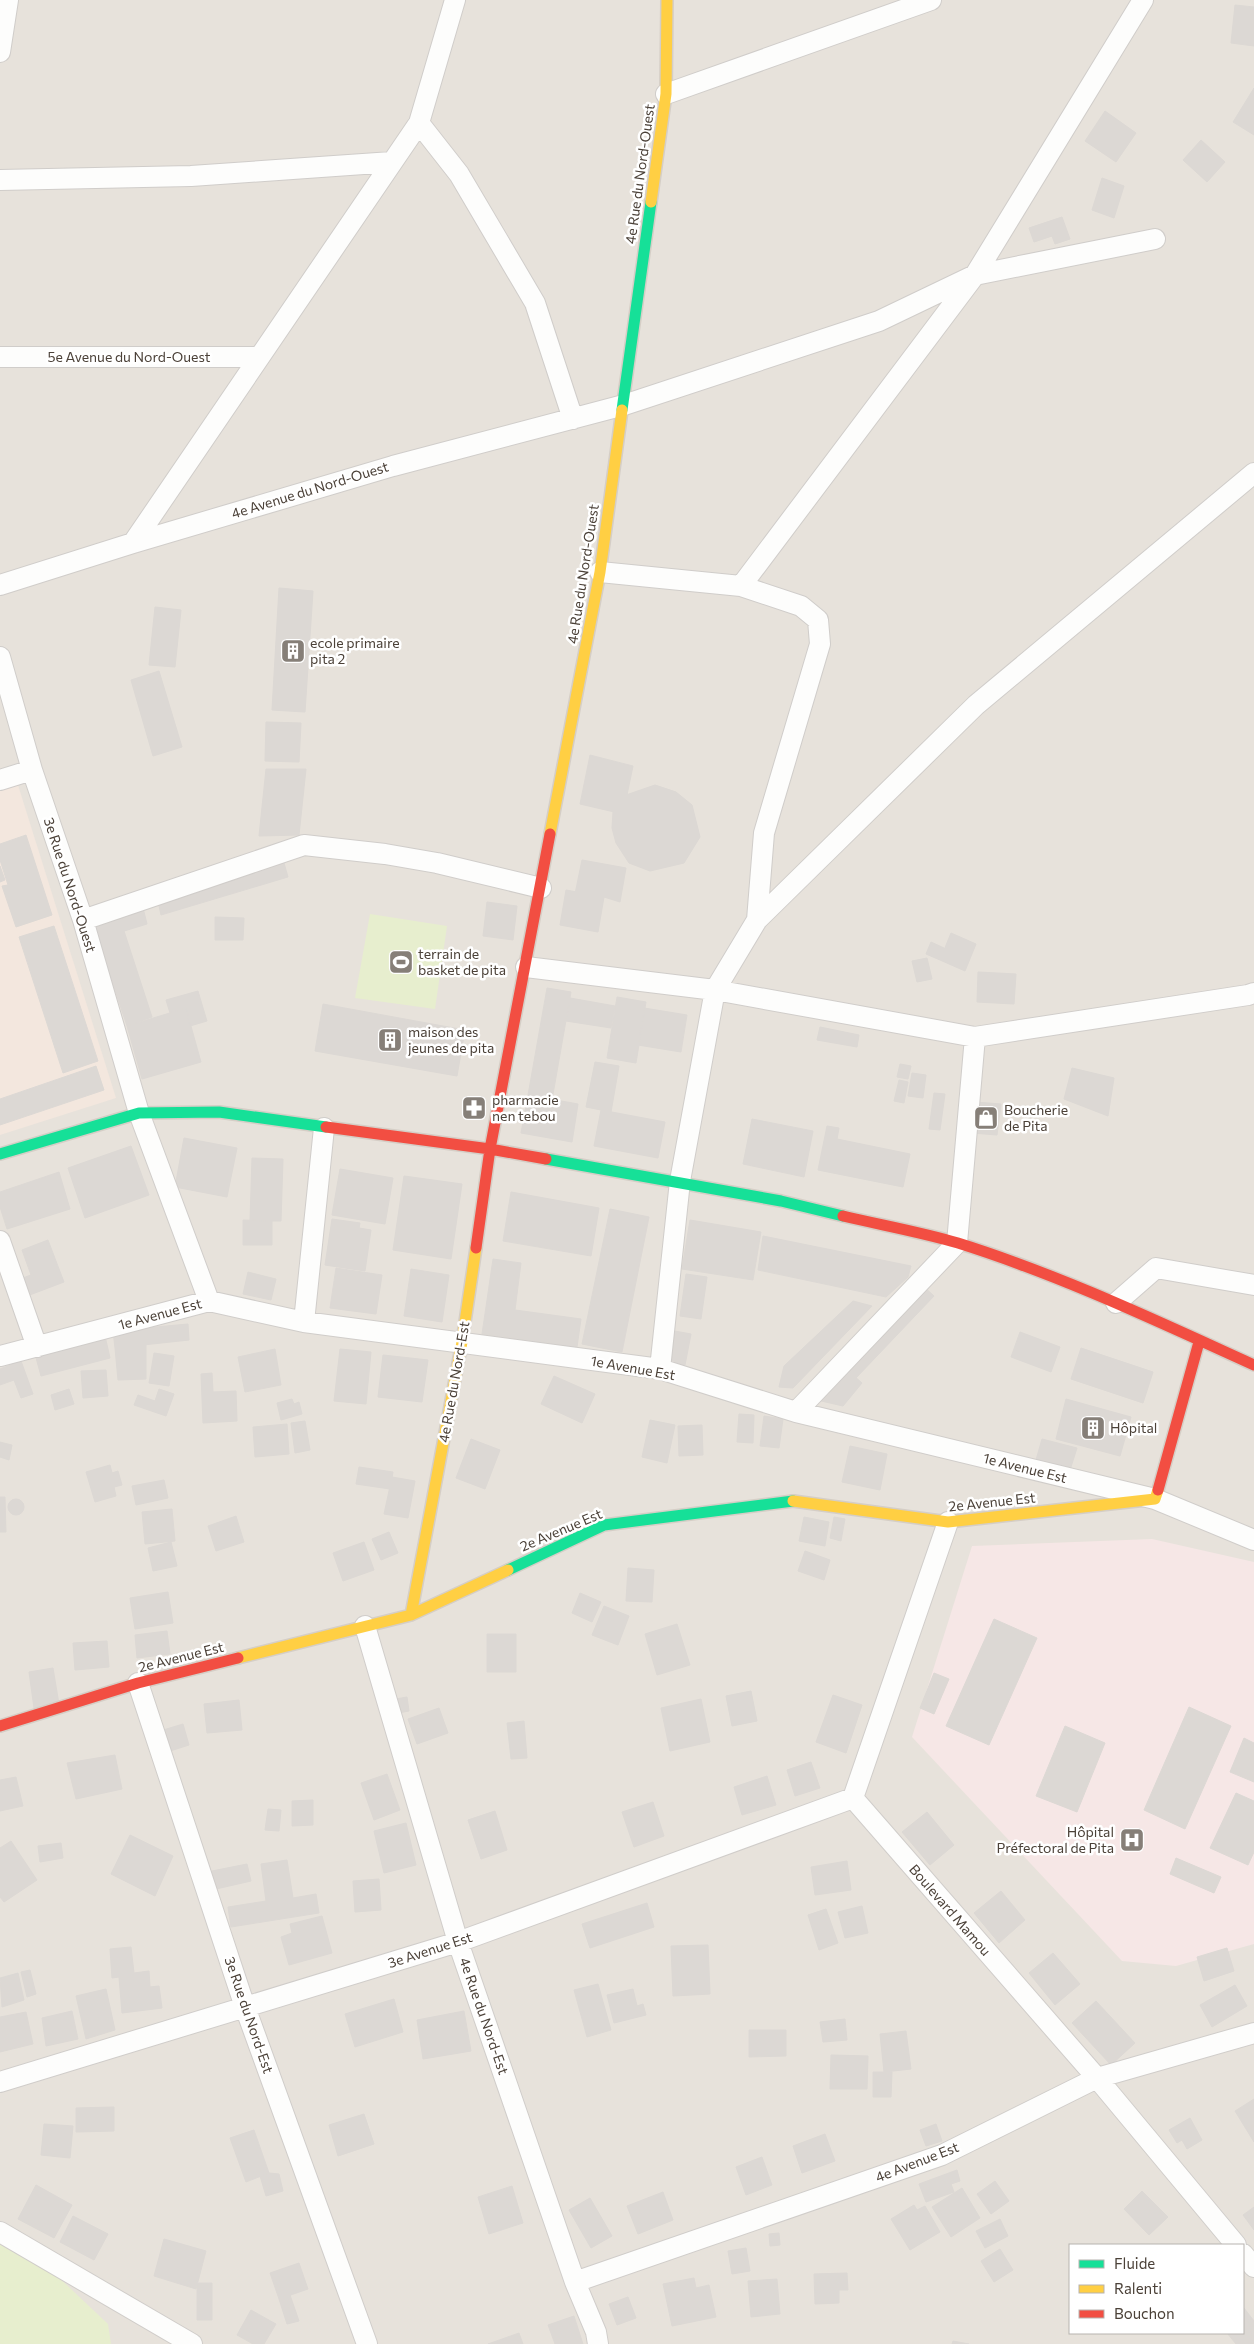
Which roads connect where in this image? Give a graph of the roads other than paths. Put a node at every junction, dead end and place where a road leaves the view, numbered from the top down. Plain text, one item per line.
1 (8, 0) edge
2 (455, 0) edge
3 (667, 0) edge
4 (931, 0) edge
5 (1143, 0) edge
6 (0, 52) edge
7 (666, 94) junction
8 (419, 123) junction
9 (392, 162) junction
10 (0, 180) edge
11 (1155, 239) dead end
12 (975, 275) junction
13 (0, 357) edge
14 (258, 357) junction
15 (624, 405) junction
16 (573, 419) junction
17 (1254, 473) edge
18 (133, 543) junction
19 (600, 572) junction
20 (0, 585) edge
21 (741, 586) junction
22 (0, 656) edge
23 (32, 770) junction
24 (0, 780) edge
25 (541, 888) junction
26 (83, 920) junction
27 (757, 920) junction
28 (526, 967) junction
29 (716, 990) junction
30 (1254, 993) edge
31 (975, 1037) junction
32 (139, 1113) junction
33 (324, 1128) junction
34 (490, 1149) junction
35 (0, 1154) edge
36 (680, 1181) junction
37 (0, 1241) edge
38 (957, 1243) junction
39 (1254, 1285) edge
40 (209, 1302) junction
41 (1116, 1303) junction
42 (304, 1322) junction
43 (462, 1342) junction
44 (1199, 1342) junction
45 (37, 1347) junction
46 (0, 1356) edge
47 (1254, 1365) edge
48 (660, 1370) junction
49 (796, 1412) junction
50 (1155, 1499) junction
51 (948, 1522) junction
52 (1254, 1540) edge
53 (411, 1615) junction
54 (365, 1626) junction
55 (138, 1683) junction
56 (0, 1726) edge
57 (852, 1798) junction
58 (458, 1942) junction
59 (246, 2007) junction
60 (1254, 2033) edge
61 (1097, 2078) junction
62 (0, 2082) edge
63 (0, 2232) edge
64 (1235, 2244) edge
65 (1244, 2255) edge
66 (1254, 2267) edge
67 (575, 2282) junction
68 (192, 2344) edge
69 (367, 2344) edge
70 (598, 2344) edge

1 - 6 street
2 - 8 street
3 - 7 main road, 4e Rue du Nord-Ouest
4 - 7 street
5 - 12 street
7 - 15 main road, 4e Rue du Nord-Ouest
8 - 9 street
8 - 16 street
9 - 10 street
9 - 14 street
11 - 12 street, 4e Avenue du Nord-Ouest
12 - 15 street, 4e Avenue du Nord-Ouest
12 - 21 street
13 - 14 street, 5e Avenue du Nord-Ouest
14 - 18 street
15 - 16 street, 4e Avenue du Nord-Ouest
15 - 19 main road, 4e Rue du Nord-Ouest
16 - 18 street, 4e Avenue du Nord-Ouest
17 - 27 street
18 - 20 street, 4e Avenue du Nord-Ouest
19 - 21 street
19 - 25 main road, 4e Rue du Nord-Ouest
21 - 27 street
22 - 23 street, 3e Rue du Nord-Ouest
23 - 24 street
23 - 26 street, 3e Rue du Nord-Ouest
25 - 26 street
25 - 28 main road, 4e Rue du Nord-Ouest
26 - 32 street, 3e Rue du Nord-Ouest
27 - 29 street
28 - 29 street
28 - 34 main road, 4e Rue du Nord-Ouest
29 - 31 street
29 - 36 street
30 - 31 street
31 - 38 street
32 - 33 main road
32 - 35 main road
32 - 40 street, 3e Rue du Nord-Ouest
33 - 34 main road
33 - 42 street
34 - 36 main road
34 - 43 main road, 4e Rue du Nord-Est
36 - 38 main road
36 - 48 street
37 - 45 street
38 - 41 main road
38 - 49 street
39 - 41 street
40 - 42 street, 1e Avenue Est
40 - 45 street, 1e Avenue Est
41 - 44 main road
42 - 43 street, 1e Avenue Est
43 - 48 street, 1e Avenue Est
43 - 53 main road, 4e Rue du Nord-Est
44 - 47 main road
44 - 50 main road
45 - 46 street, 1e Avenue Est
48 - 49 street, 1e Avenue Est
49 - 50 street, 1e Avenue Est
50 - 51 main road, 2e Avenue Est
50 - 52 street, 1e Avenue Est
51 - 53 main road, 2e Avenue Est
51 - 57 street
53 - 54 main road, 2e Avenue Est
54 - 55 main road, 2e Avenue Est
54 - 58 street, 4e Rue du Nord-Est
55 - 56 main road, 2e Avenue Est
55 - 59 street, 3e Rue du Nord-Est
57 - 58 street, 3e Avenue Est
57 - 61 street, Boulevard Mamou
58 - 59 street, 3e Avenue Est
58 - 67 street, 4e Rue du Nord-Est
59 - 62 street, 3e Avenue Est
59 - 69 street, 3e Rue du Nord-Est
60 - 61 street, 4e Avenue Est
61 - 64 street, Boulevard Mamou
61 - 67 street, 4e Avenue Est
63 - 68 street
65 - 66 street
67 - 70 street, 4e Rue du Nord-Est

